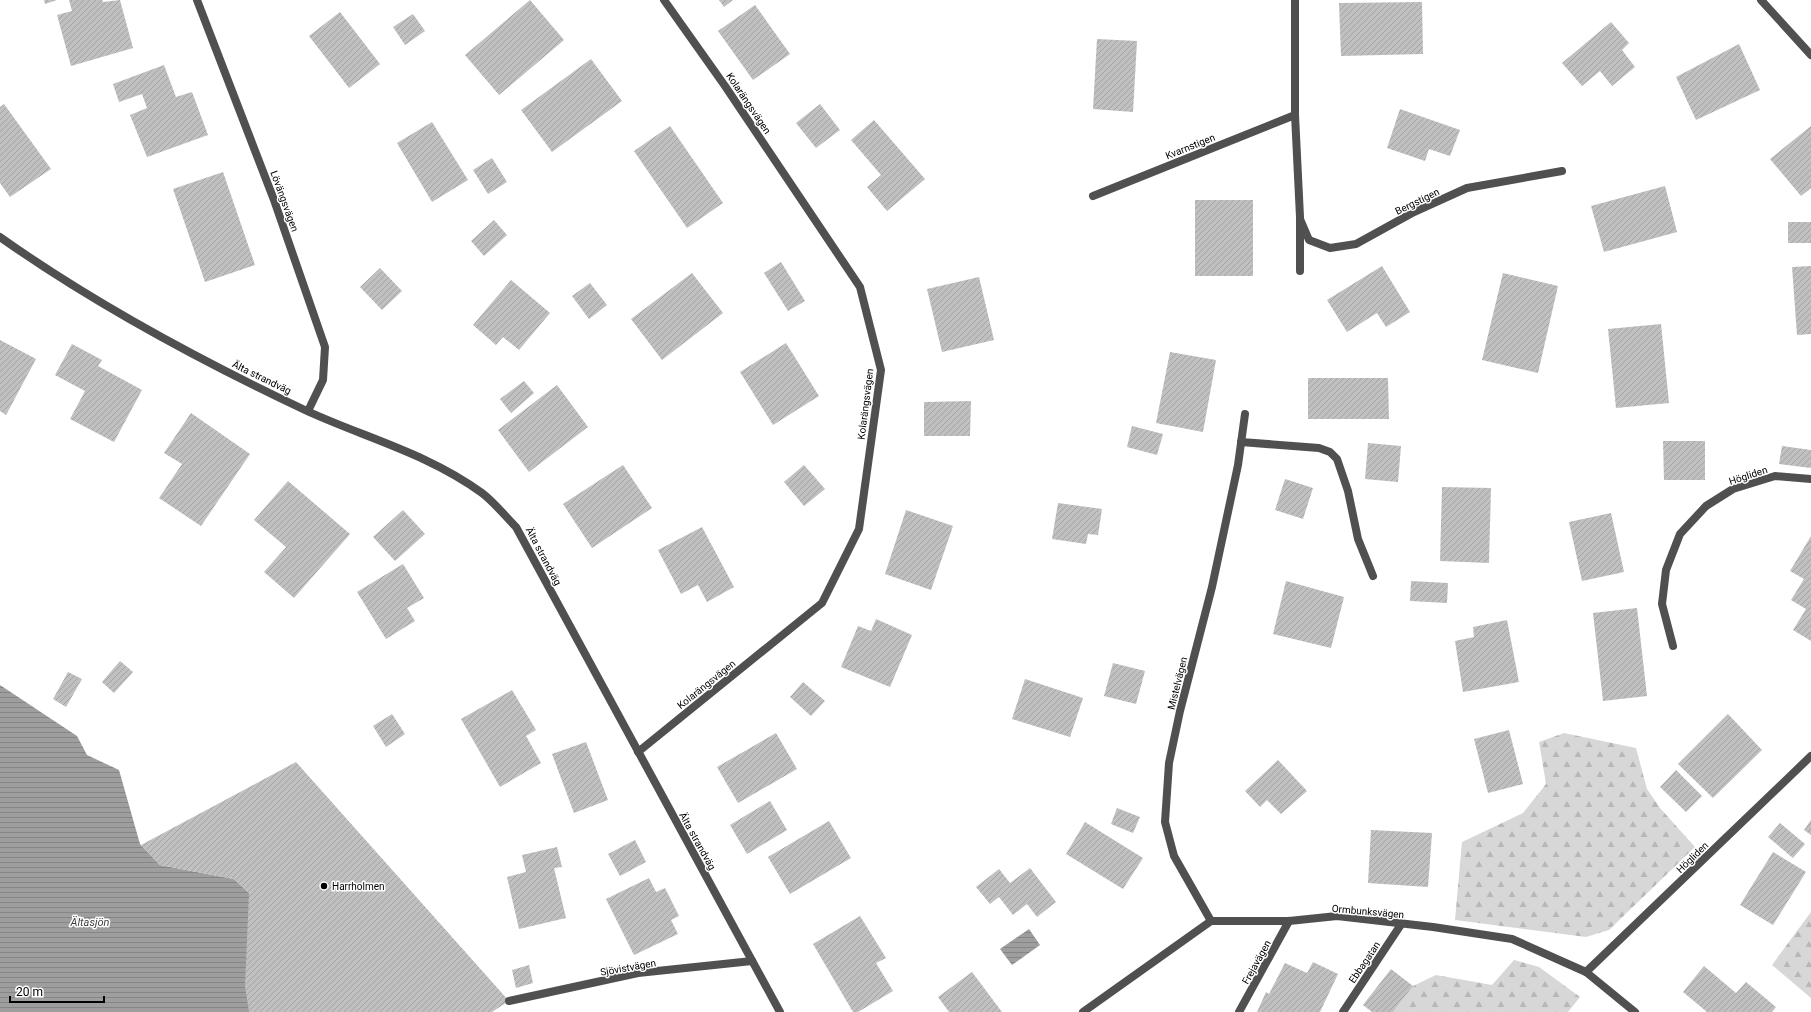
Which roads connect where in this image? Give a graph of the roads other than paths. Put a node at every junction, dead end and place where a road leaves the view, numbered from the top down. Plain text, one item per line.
1 (197, 0) edge
2 (664, 0) edge
3 (1295, 0) edge
4 (1760, 0) edge
5 (1811, 56) edge
6 (1295, 115) junction
7 (1562, 171) dead end
8 (1093, 196) dead end
9 (1300, 217) junction
10 (0, 237) edge
11 (1300, 271) dead end
12 (308, 411) junction
13 (1245, 414) dead end
14 (1241, 442) junction
15 (1811, 478) edge
16 (1373, 576) dead end
17 (1673, 646) dead end
18 (638, 752) junction
19 (1811, 756) edge
20 (1211, 921) junction
21 (1290, 921) junction
22 (1402, 923) junction
23 (752, 961) junction
24 (1586, 972) junction
25 (509, 1001) dead end
26 (780, 1012) edge
27 (1083, 1012) edge
28 (1239, 1012) edge
29 (1343, 1012) edge
30 (1635, 1012) edge

1 - 12 street, Lövängsvägen
2 - 18 street, Kolarängsvägen
3 - 6 street, Bergstigen
4 - 5 street
6 - 8 street, Kvarnstigen
6 - 9 street, Bergstigen
7 - 9 street, Bergstigen
9 - 11 street, Bergstigen
10 - 12 street, Älta strandväg
12 - 18 street, Älta strandväg
13 - 14 street, Mistelvägen
14 - 16 street
14 - 20 street, Mistelvägen
15 - 17 street, Högliden
18 - 23 street, Älta strandväg
19 - 24 street, Högliden
20 - 21 street, Ormbunksvägen
20 - 27 street
21 - 22 street, Ormbunksvägen
21 - 28 street, Frejavägen
22 - 24 street, Ormbunksvägen
22 - 29 street, Ebbagatan
23 - 25 street, Sjövistvägen
23 - 26 street, Älta strandväg
24 - 30 street, Ormbunksvägen

